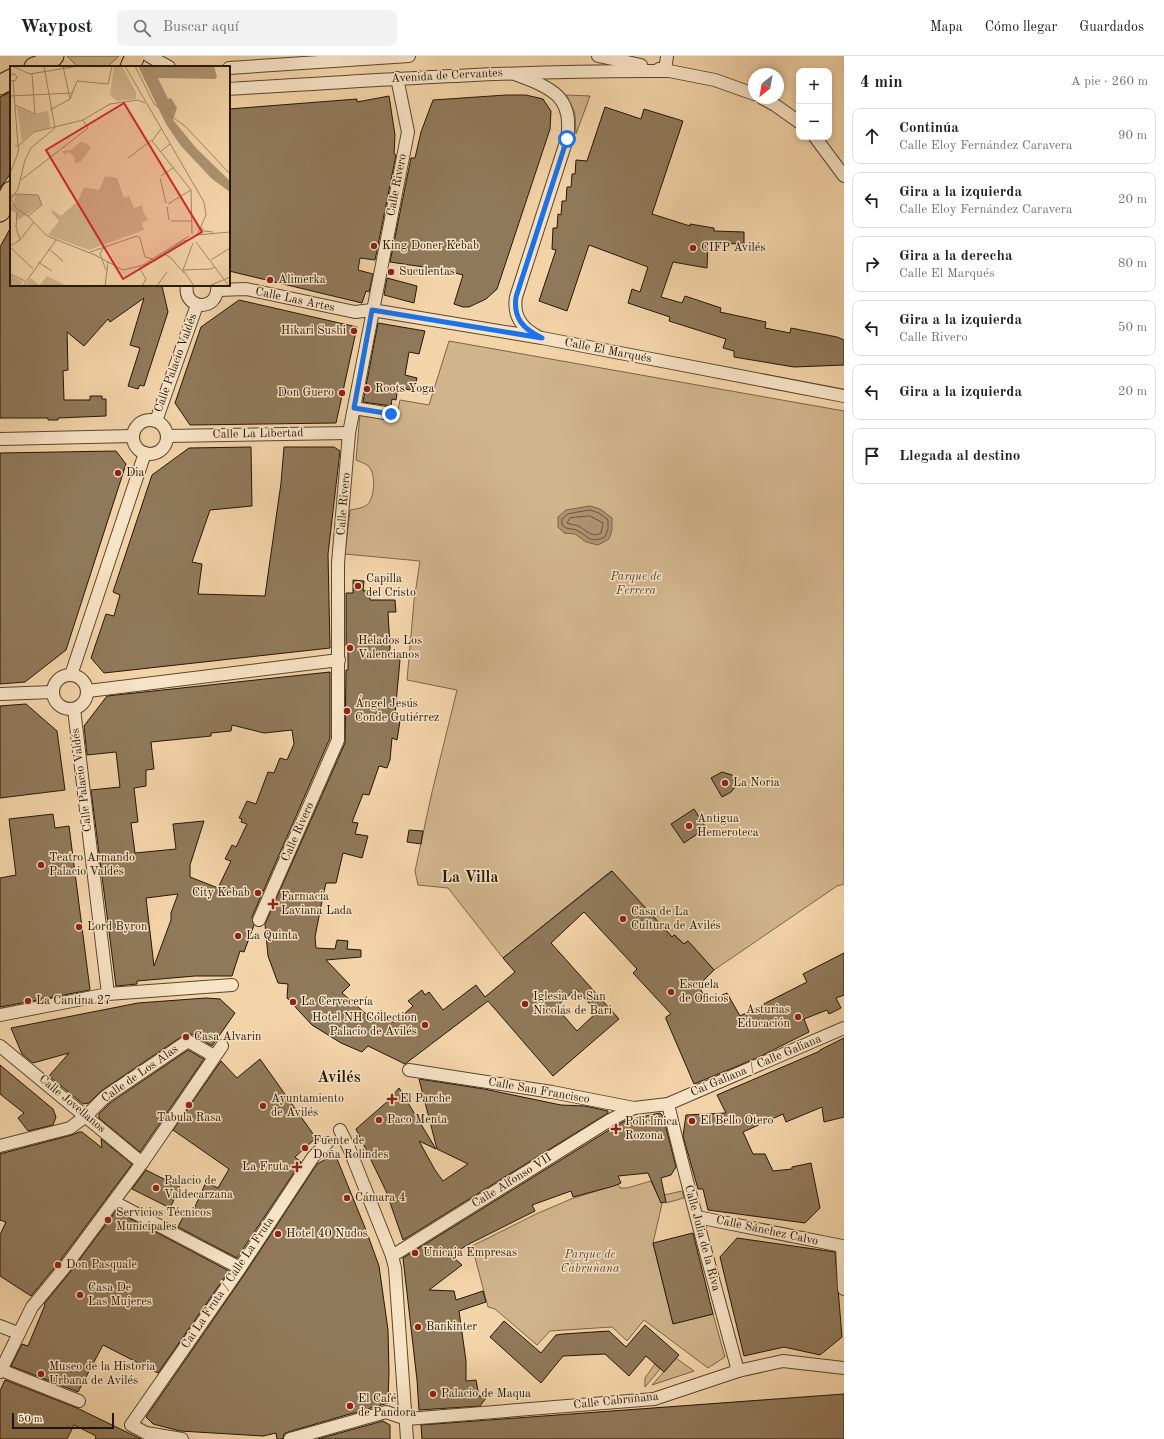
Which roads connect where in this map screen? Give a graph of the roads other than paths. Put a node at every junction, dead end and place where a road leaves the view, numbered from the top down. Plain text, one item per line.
1 (54, 56) edge
2 (136, 56) edge
3 (149, 56) edge
4 (316, 56) edge
5 (400, 56) edge
6 (410, 56) edge
7 (598, 56) edge
8 (667, 56) edge
9 (297, 64) junction
10 (37, 66) edge
11 (59, 66) edge
12 (131, 66) edge
13 (167, 66) edge
14 (230, 68) edge
15 (665, 71) junction
16 (510, 73) junction
17 (397, 78) junction
18 (10, 80) edge
19 (0, 85) edge
20 (230, 89) edge
21 (748, 92) edge
22 (773, 104) edge
23 (796, 120) edge
24 (817, 140) edge
25 (844, 176) edge
26 (10, 193) edge
27 (0, 212) edge
28 (187, 286) edge
29 (218, 288) edge
30 (197, 305) junction
31 (372, 310) junction
32 (542, 338) junction
33 (844, 396) edge
34 (354, 408) junction
35 (391, 414) dead end
36 (156, 420) junction
37 (349, 433) junction
38 (133, 436) junction
39 (167, 436) junction
40 (0, 439) edge
41 (144, 453) junction
42 (339, 660) junction
43 (71, 675) junction
44 (88, 691) junction
45 (53, 692) junction
46 (0, 694) edge
47 (74, 709) junction
48 (259, 920) dead end
49 (232, 984) dead end
50 (108, 994) junction
51 (0, 1015) edge
52 (844, 1028) edge
53 (0, 1046) edge
54 (222, 1046) dead end
55 (214, 1056) junction
56 (409, 1070) dead end
57 (668, 1104) junction
58 (634, 1108) junction
59 (86, 1116) junction
60 (340, 1130) dead end
61 (327, 1143) dead end
62 (0, 1146) edge
63 (142, 1163) junction
64 (114, 1202) junction
65 (697, 1217) junction
66 (843, 1246) edge
67 (392, 1256) junction
68 (240, 1268) junction
69 (844, 1289) edge
70 (0, 1326) edge
71 (18, 1333) dead end
72 (844, 1368) edge
73 (1, 1371) edge
74 (738, 1371) junction
75 (79, 1401) dead end
76 (407, 1419) junction
77 (144, 1436) edge
78 (182, 1439) edge
79 (290, 1439) edge
80 (407, 1439) edge

1 - 10 main road
1 - 11 main road
2 - 12 main road
3 - 13 street
4 - 9 street
5 - 6 street, Avenida de Cervantes
5 - 9 street, Avenida de Cervantes
7 - 15 street, Avenida de Cervantes
8 - 15 street
9 - 14 street, Avenida de Cervantes
15 - 16 street, Avenida de Cervantes
15 - 21 street, Avenida de Cervantes
16 - 17 street, Avenida de Cervantes
16 - 32 street
17 - 20 street, Avenida de Cervantes
17 - 31 street, Calle Rivero
18 - 19 main road
22 - 23 street
24 - 25 street
26 - 27 main road
28 - 30 street
29 - 30 street
29 - 31 street, Calle Las Artes
30 - 36 street, Calle Palacio Valdés
31 - 32 street, Calle El Marqués
31 - 34 street, Calle Rivero
32 - 33 street, Calle El Marqués
34 - 35 street
34 - 37 street, Calle Rivero
36 - 38 street
36 - 39 street
37 - 39 street, Calle La Libertad
37 - 42 street, Calle Rivero
38 - 40 street
38 - 41 street
39 - 41 street
41 - 43 street
42 - 44 street
42 - 48 street, Calle Rivero
43 - 44 street
43 - 45 street
44 - 47 street
45 - 46 street
45 - 47 street
47 - 50 street, Calle Palacio Valdés
49 - 50 street
50 - 51 street
52 - 57 street, Cai Galiana / Calle Galiana
53 - 59 street, Calle Jovellanos
54 - 55 street
55 - 59 street, Calle de Los Alas
55 - 63 street
56 - 58 street, Calle San Francisco
57 - 58 street, Calle San Francisco
57 - 65 street, Calle Julia de la Riva
58 - 67 street, Calle Alfonso VII
59 - 62 street, Calle de Los Alas
59 - 63 street, Calle Jovellanos
60 - 67 street
61 - 68 street, Cai La Fruta / Calle La Fruta
63 - 64 street
64 - 68 street
64 - 73 street
65 - 66 street, Calle Sánchez Calvo
65 - 74 street, Calle Julia de la Riva
66 - 69 street, Calle Sánchez Calvo
67 - 76 street
68 - 77 street, Cai La Fruta / Calle La Fruta
70 - 71 street
72 - 74 street, Calle Cabruñana
73 - 75 street
74 - 76 street, Calle Cabruñana
76 - 79 street
76 - 80 street
77 - 78 street

